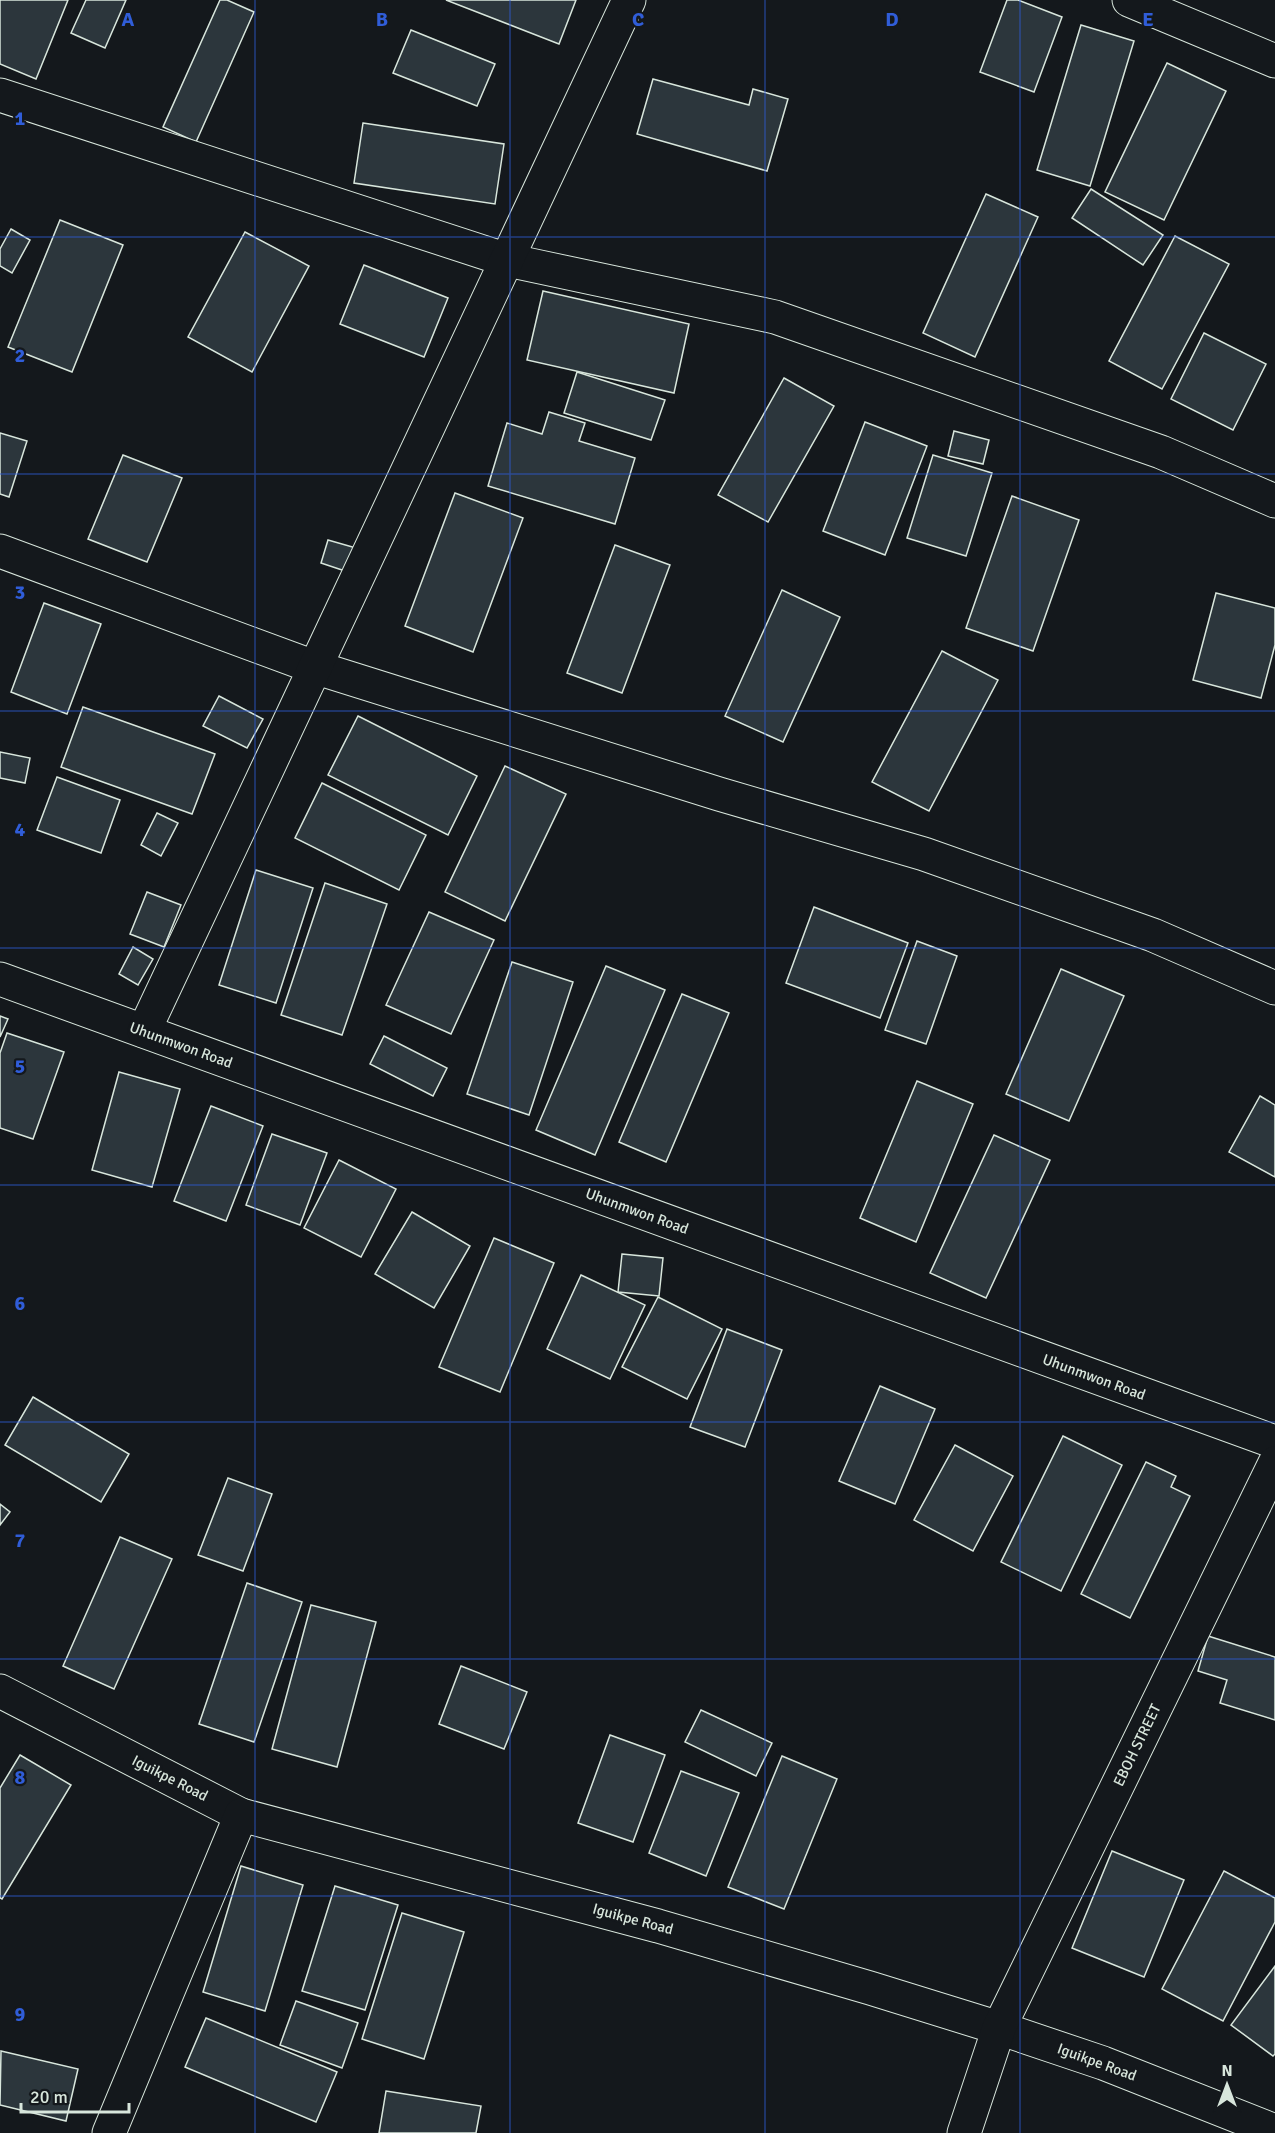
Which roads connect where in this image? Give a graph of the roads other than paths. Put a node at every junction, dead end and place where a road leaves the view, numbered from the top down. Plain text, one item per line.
1 (629, 0) edge
2 (1129, 0) edge
3 (1275, 61) edge
4 (0, 95) edge
5 (507, 260) junction
6 (1275, 501) edge
7 (0, 551) edge
8 (314, 667) junction
9 (0, 979) edge
10 (1275, 988) edge
11 (144, 1031) junction
12 (1275, 1442) edge
13 (1275, 1462) edge
14 (0, 1691) edge
15 (241, 1815) junction
16 (999, 2028) junction
17 (1275, 2131) edge
18 (109, 2133) edge
19 (964, 2133) edge

1 - 5 street
2 - 3 street
4 - 5 street
5 - 6 street
5 - 8 street
7 - 8 street
8 - 10 street
8 - 11 street
9 - 11 street, Uhunmwon Road
11 - 12 street, Uhunmwon Road
13 - 16 street, EBOH STREET
14 - 15 street, Iguikpe Road
15 - 16 street, Iguikpe Road
15 - 18 street
16 - 17 street, Iguikpe Road
16 - 19 street, EBOH STREET

